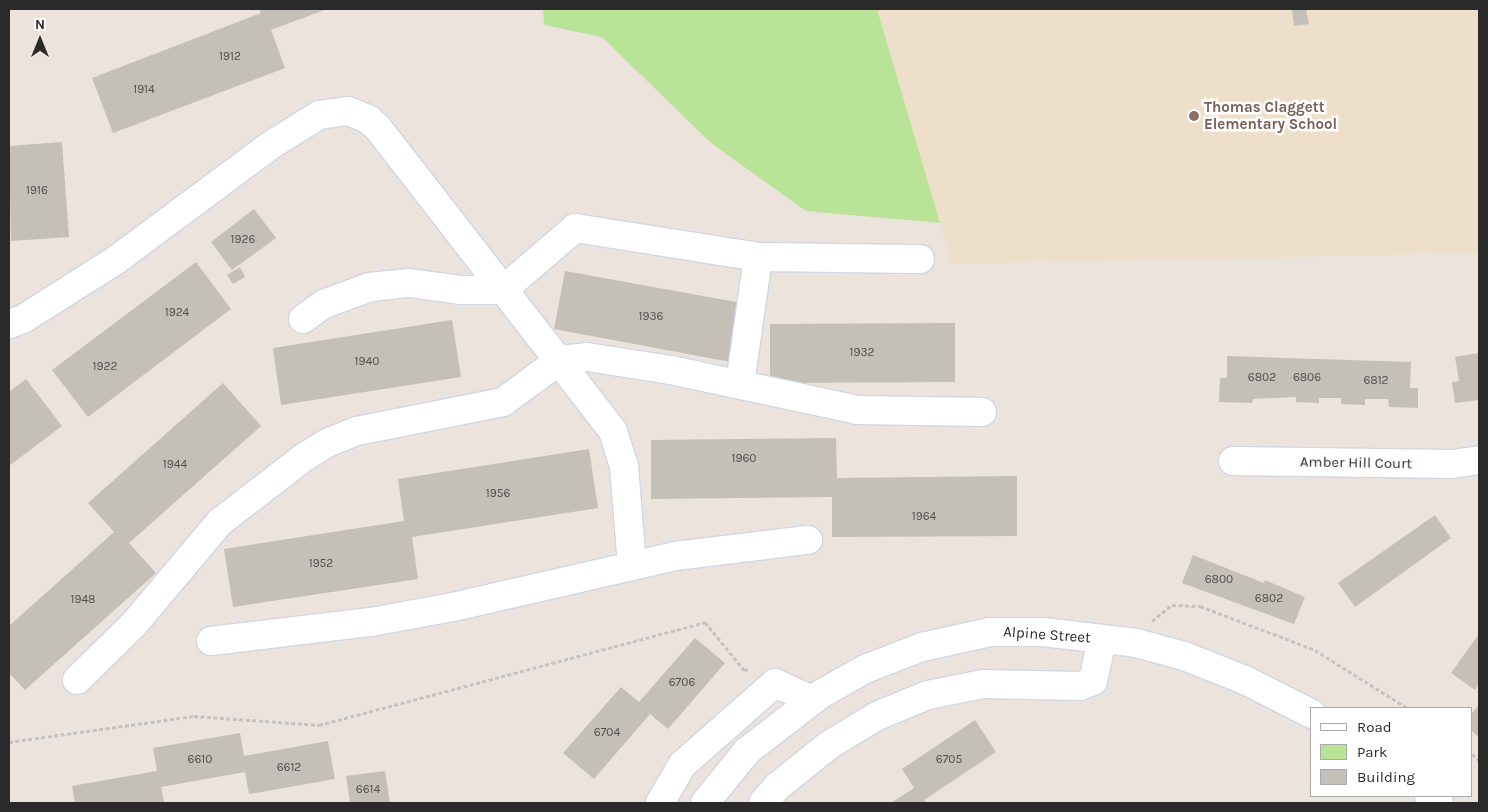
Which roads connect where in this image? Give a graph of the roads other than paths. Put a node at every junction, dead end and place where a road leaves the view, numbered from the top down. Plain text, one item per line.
1 (758, 257) junction
2 (920, 259) dead end
3 (503, 290) junction
4 (303, 319) dead end
5 (9, 324) edge
6 (560, 360) junction
7 (740, 384) junction
8 (982, 412) dead end
9 (1479, 460) edge
10 (1233, 461) dead end
11 (808, 540) dead end
12 (632, 565) junction
13 (1102, 639) junction
14 (211, 641) dead end
15 (76, 680) dead end
16 (812, 700) junction
17 (1310, 713) edge
18 (660, 803) edge
19 (705, 803) edge
20 (763, 803) edge

1 - 2 street
1 - 3 street
1 - 7 street
3 - 4 street
3 - 5 street
3 - 6 street
6 - 7 street
6 - 12 street
6 - 15 street
7 - 8 street
9 - 10 street, Amber Hill Court
11 - 12 street
12 - 14 street
13 - 16 street, Alpine Street
13 - 17 street, Alpine Street
13 - 20 street
16 - 18 street
16 - 19 street, Alpine Street

